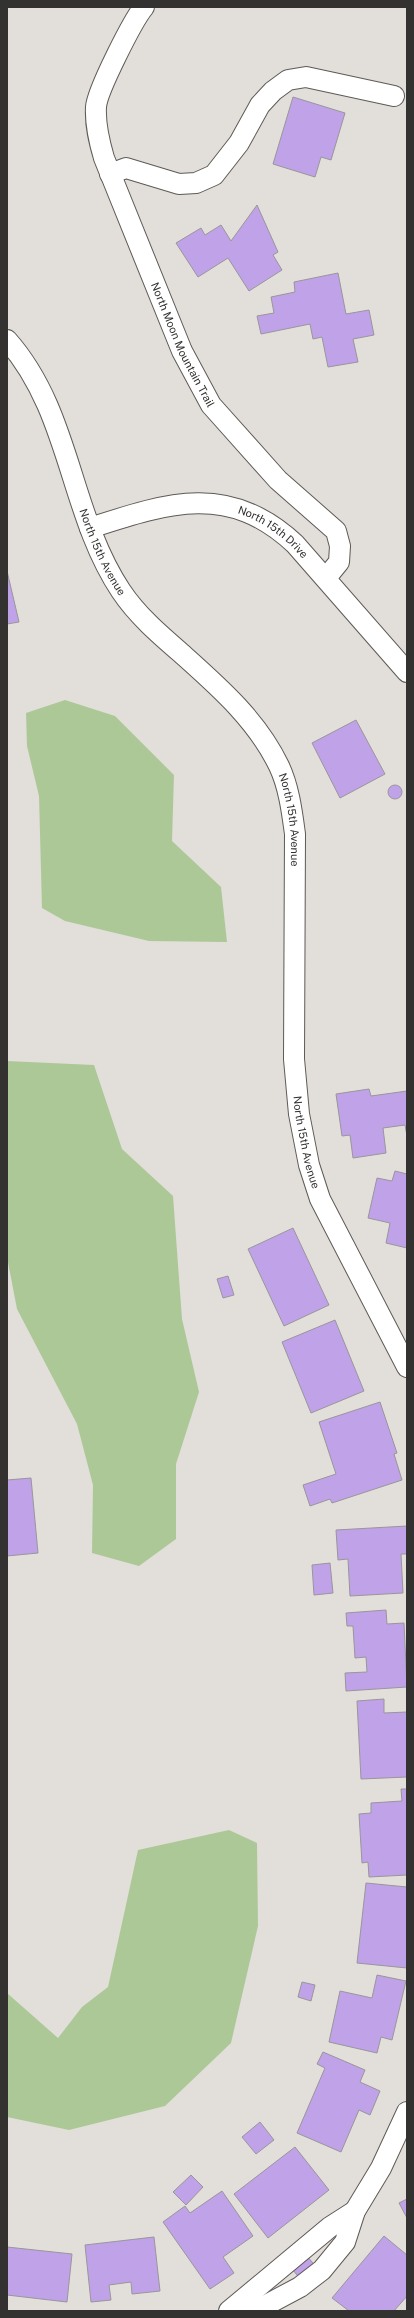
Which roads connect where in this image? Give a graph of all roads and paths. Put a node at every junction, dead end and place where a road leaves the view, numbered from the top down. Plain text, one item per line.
1 (144, 7) edge
2 (157, 7) edge
3 (112, 69) junction
4 (394, 96) dead end
5 (110, 174) junction
6 (7, 340) edge
7 (90, 528) junction
8 (326, 578) junction
9 (407, 672) edge
10 (407, 1367) edge
11 (407, 2112) edge
12 (355, 2211) junction
13 (229, 2311) edge
14 (255, 2311) edge

1 - 3 street, North Moon Mountain Trail
2 - 3 street, North Moon Mountain Trail
3 - 5 street, North Moon Mountain Trail
4 - 5 street
5 - 8 street, North Moon Mountain Trail
6 - 7 street, North 15th Avenue
7 - 8 street, North 15th Drive
7 - 10 street, North 15th Avenue
8 - 9 street, North 15th Drive
11 - 12 street
12 - 13 street
12 - 14 street

